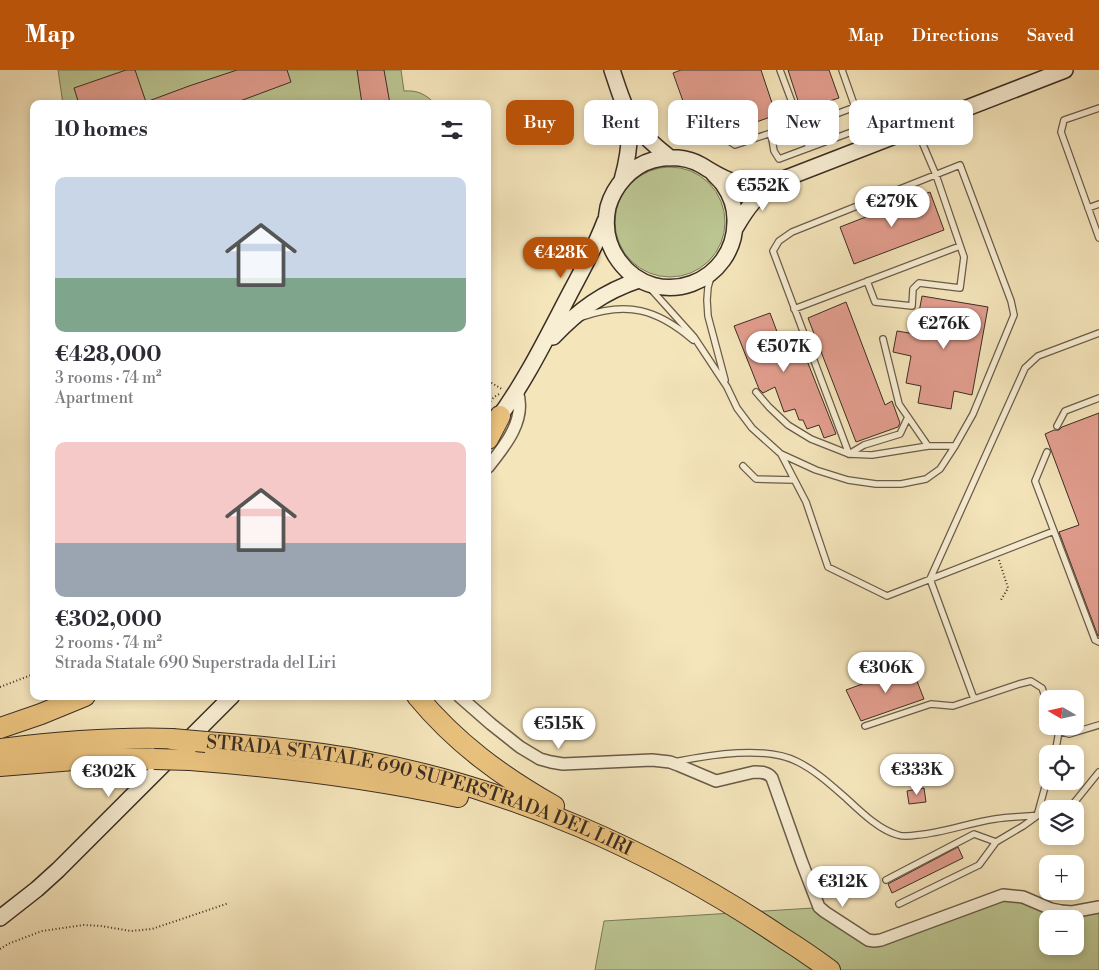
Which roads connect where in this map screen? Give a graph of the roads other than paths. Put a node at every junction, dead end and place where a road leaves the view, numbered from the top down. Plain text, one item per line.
1 (612, 70) edge
2 (780, 70) edge
3 (842, 70) edge
4 (1065, 70) edge
5 (623, 100) edge
6 (791, 100) edge
7 (973, 106) edge
8 (1099, 108) edge
9 (839, 113) edge
10 (849, 133) edge
11 (758, 137) edge
12 (629, 145) edge
13 (655, 145) edge
14 (807, 145) edge
15 (870, 145) edge
16 (923, 145) edge
17 (808, 148) junction
18 (670, 158) junction
19 (713, 173) junction
20 (936, 175) junction
21 (621, 180) junction
22 (776, 182) junction
23 (1099, 204) edge
24 (1088, 208) junction
25 (606, 217) junction
26 (736, 229) junction
27 (1099, 238) edge
28 (960, 246) junction
29 (712, 273) junction
30 (642, 281) junction
31 (867, 281) junction
32 (794, 309) junction
33 (562, 327) junction
34 (1099, 333) edge
35 (883, 339) dead end
36 (701, 346) junction
37 (540, 351) junction
38 (727, 387) junction
39 (512, 391) junction
40 (756, 392) dead end
41 (1099, 398) edge
42 (908, 417) junction
43 (494, 421) edge
44 (1057, 426) dead end
45 (928, 446) junction
46 (955, 446) junction
47 (1046, 452) dead end
48 (781, 454) junction
49 (849, 454) junction
50 (491, 463) edge
51 (743, 466) dead end
52 (794, 480) junction
53 (1054, 531) junction
54 (930, 579) junction
55 (1098, 640) edge
56 (1043, 690) edge
57 (974, 699) junction
58 (75, 700) edge
59 (228, 700) edge
60 (421, 700) edge
61 (464, 700) edge
62 (1099, 725) edge
63 (864, 726) dead end
64 (0, 728) edge
65 (1084, 730) edge
66 (0, 749) edge
67 (670, 762) junction
68 (0, 766) edge
69 (1099, 772) edge
70 (1044, 790) edge
71 (1076, 800) edge
72 (1037, 816) junction
73 (996, 842) junction
74 (656, 862) junction
75 (886, 880) dead end
76 (899, 904) dead end
77 (1099, 907) edge
78 (0, 918) edge
79 (830, 970) edge

1 - 5 main road
2 - 6 lane
3 - 9 lane
4 - 7 main road
8 - 24 lane
10 - 17 lane
11 - 17 lane
12 - 21 main road
13 - 18 main road
14 - 17 lane
15 - 22 main road
16 - 20 lane
18 - 19 main road
18 - 21 main road
19 - 22 main road
19 - 26 main road
20 - 28 lane
20 - 32 lane
20 - 46 lane
21 - 25 main road
22 - 26 main road
23 - 24 lane
24 - 27 lane
25 - 30 main road
25 - 37 main road
26 - 29 main road
28 - 31 lane
28 - 31 lane
29 - 30 main road
29 - 38 lane
30 - 33 main road
30 - 36 lane
31 - 32 lane
32 - 49 lane
33 - 36 lane
33 - 37 main road
34 - 54 lane
35 - 42 lane
36 - 38 lane
37 - 39 main road
38 - 48 lane
39 - 43 main road
39 - 50 street
40 - 49 lane
41 - 44 lane
42 - 45 lane
42 - 49 lane
45 - 46 lane
45 - 49 lane
46 - 48 lane
47 - 53 lane
48 - 52 lane
51 - 52 lane
52 - 54 lane
53 - 54 lane
53 - 55 lane
54 - 57 lane
56 - 57 lane
57 - 63 lane
58 - 64 highway
59 - 78 main road
60 - 74 highway
61 - 67 street
62 - 65 lane
66 - 74 highway, STRADA STATALE 690 SUPERSTRADA DEL LIRI, bridge
67 - 72 lane
67 - 77 street
68 - 74 highway, STRADA STATALE 690 SUPERSTRADA DEL LIRI, bridge
69 - 71 lane
70 - 72 lane
72 - 73 lane
73 - 75 lane
73 - 76 lane
74 - 79 highway, STRADA STATALE 690 SUPERSTRADA DEL LIRI

